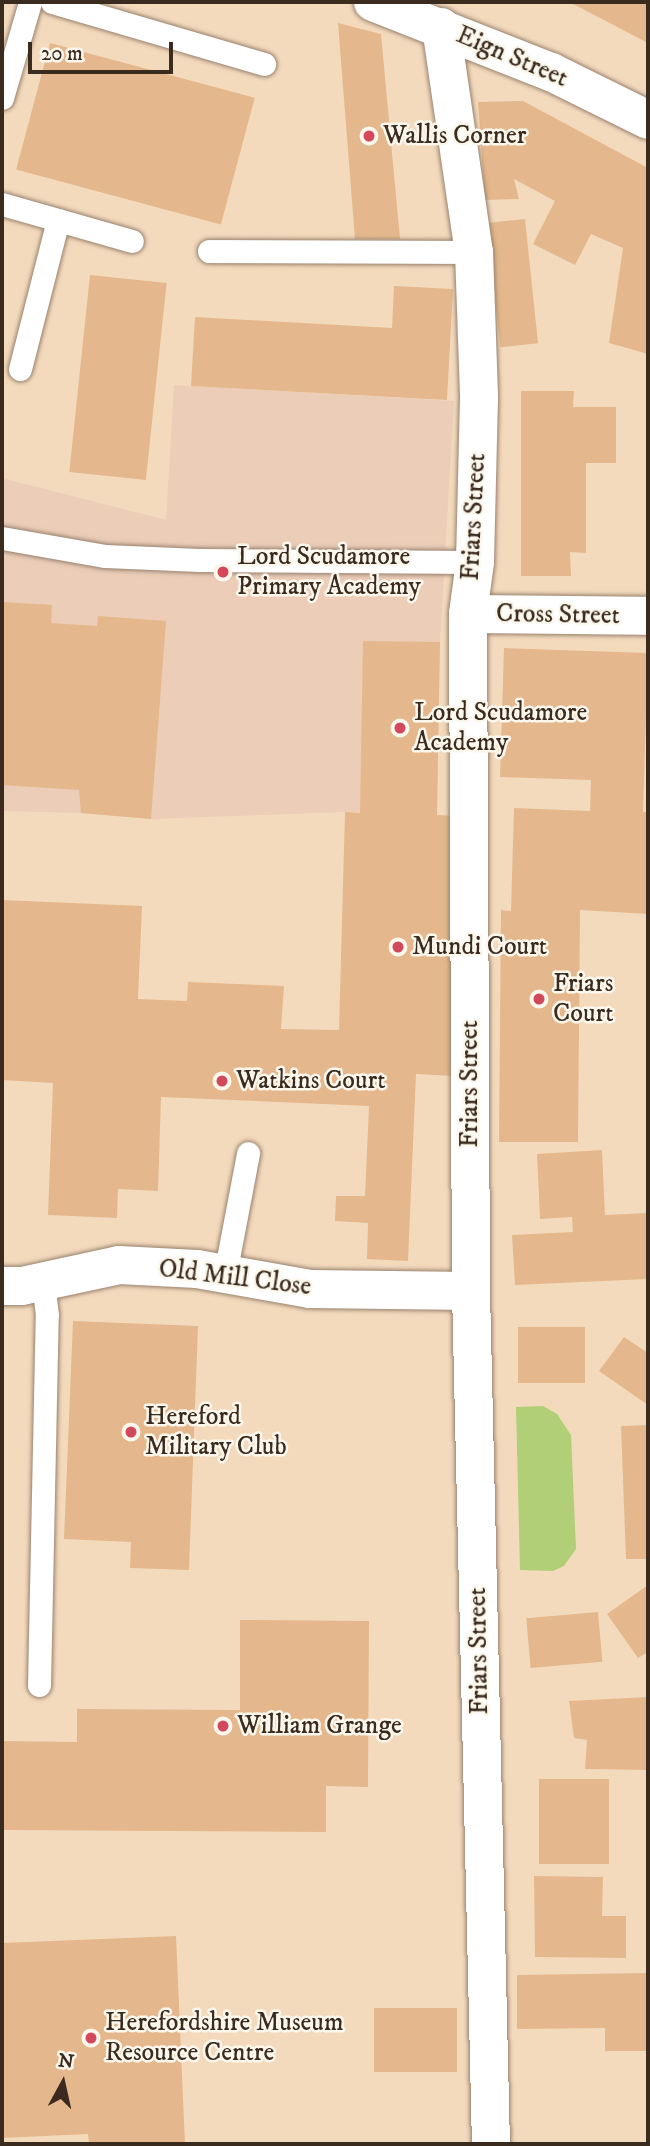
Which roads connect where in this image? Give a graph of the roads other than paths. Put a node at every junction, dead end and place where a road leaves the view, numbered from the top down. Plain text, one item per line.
1 (30, 2) edge
2 (52, 2) edge
3 (373, 2) edge
4 (442, 27) junction
5 (264, 64) dead end
6 (2, 98) edge
7 (648, 120) edge
8 (2, 204) edge
9 (58, 220) junction
10 (132, 240) dead end
11 (209, 251) dead end
12 (474, 252) junction
13 (20, 369) dead end
14 (2, 538) edge
15 (475, 562) junction
16 (468, 614) junction
17 (648, 616) edge
18 (247, 1153) dead end
19 (225, 1274) junction
20 (43, 1281) junction
21 (2, 1286) edge
22 (471, 1291) junction
23 (39, 1685) dead end
24 (491, 2144) edge

1 - 6 lane
2 - 5 lane
3 - 4 main road, Eign Street
4 - 7 main road, Eign Street
4 - 12 main road, Friars Street
8 - 9 lane
9 - 10 lane
9 - 13 lane
11 - 12 lane
12 - 15 main road, Friars Street
14 - 15 lane
15 - 16 main road, Friars Street
16 - 17 main road, Cross Street
16 - 22 main road, Friars Street
18 - 19 lane
19 - 20 main road, Old Mill Close
19 - 22 main road, Old Mill Close
20 - 21 main road, Old Mill Close
20 - 23 lane
22 - 24 main road, Friars Street

